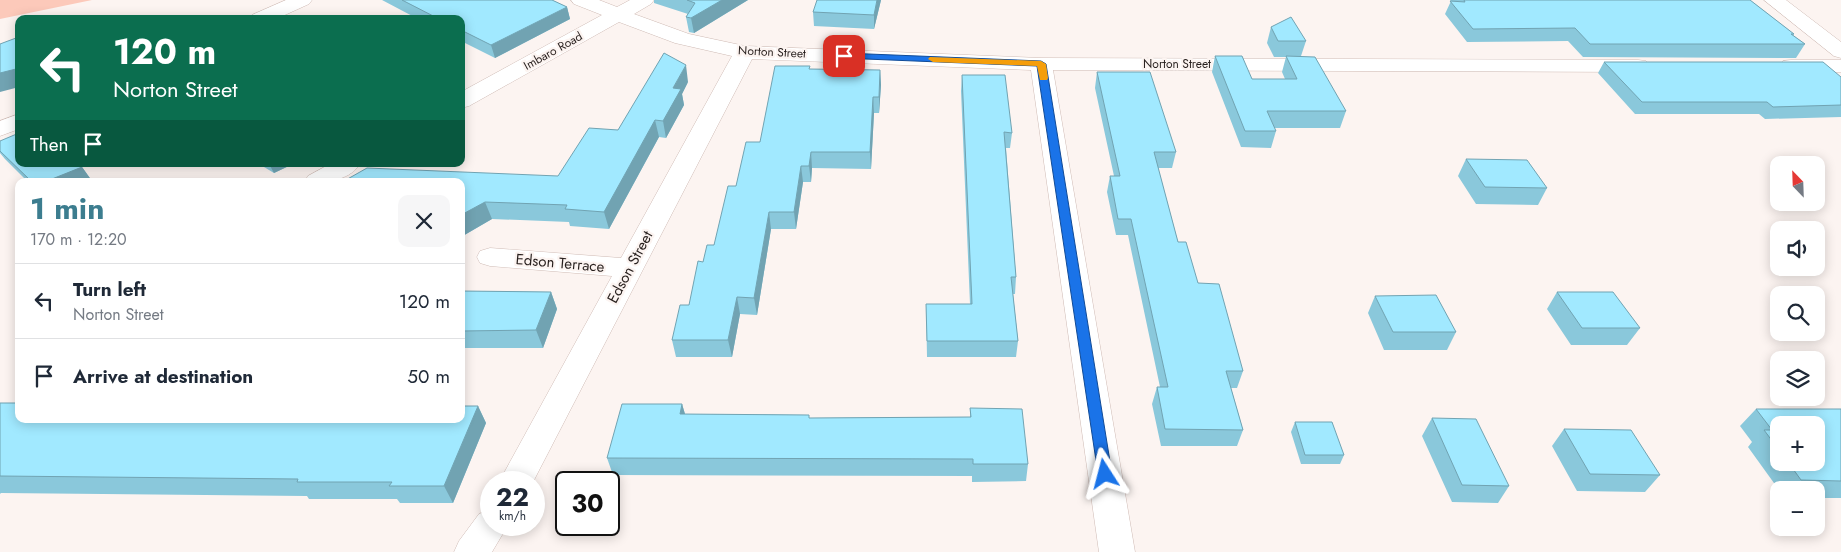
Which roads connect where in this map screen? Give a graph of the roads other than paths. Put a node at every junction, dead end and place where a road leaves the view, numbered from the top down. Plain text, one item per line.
1 (302, 0) edge
2 (581, 0) edge
3 (644, 0) edge
4 (1774, 0) edge
5 (618, 14) junction
6 (268, 15) edge
7 (745, 52) junction
8 (1841, 52) edge
9 (1041, 64) junction
10 (1661, 66) edge
11 (1771, 66) edge
12 (1841, 66) edge
13 (465, 99) edge
14 (15, 123) edge
15 (0, 129) edge
16 (343, 167) edge
17 (322, 178) edge
18 (490, 257) dead end
19 (629, 268) junction
20 (522, 471) edge
21 (483, 536) edge
22 (472, 552) edge
23 (1117, 552) edge

1 - 6 street
2 - 5 street, Norton Street
3 - 5 street, Imbaro Road
4 - 8 street
5 - 7 street, Norton Street
5 - 13 street, Imbaro Road
7 - 9 street, Norton Street
7 - 19 street, Edson Street
9 - 10 street, Norton Street
9 - 23 street
11 - 12 street
14 - 15 street
16 - 17 street
18 - 19 street, Edson Terrace
19 - 20 street, Edson Street
21 - 22 street

